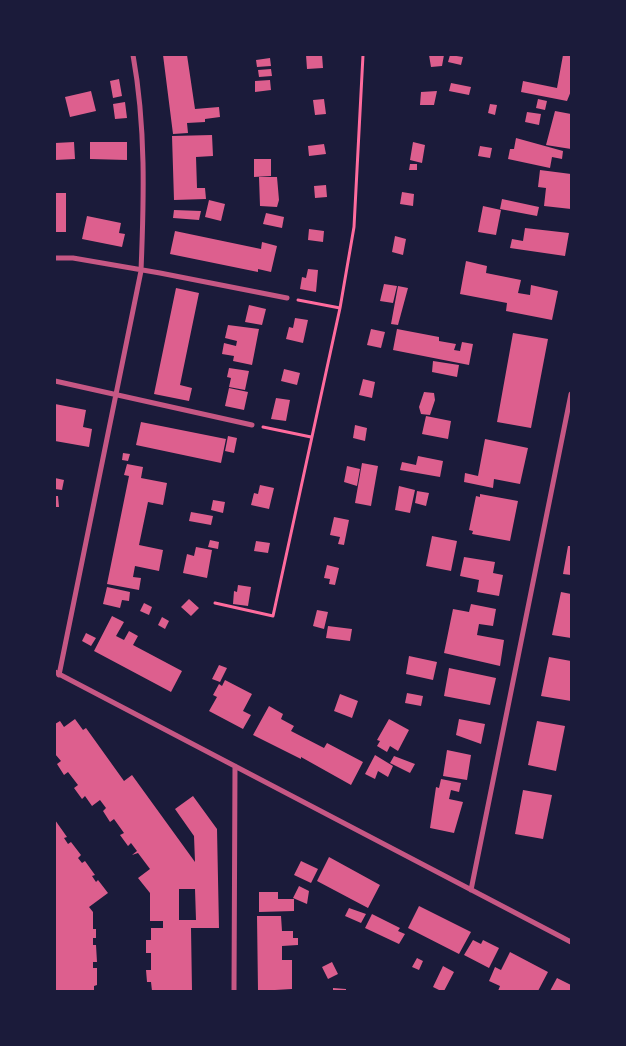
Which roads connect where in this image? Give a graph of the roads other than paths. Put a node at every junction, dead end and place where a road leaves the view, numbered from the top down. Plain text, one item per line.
1 (133, 55) edge
2 (55, 258) edge
3 (141, 271) junction
4 (287, 298) road end
5 (55, 381) edge
6 (114, 394) junction
7 (571, 394) edge
8 (252, 425) road end
9 (57, 673) edge
10 (235, 766) junction
11 (471, 890) junction
12 (571, 942) edge
13 (234, 991) edge

1 - 3 street
2 - 3 street
3 - 4 street
3 - 6 street
5 - 6 street
6 - 8 street
6 - 9 street
7 - 11 street
9 - 10 street
10 - 11 street
10 - 13 street
11 - 12 street

